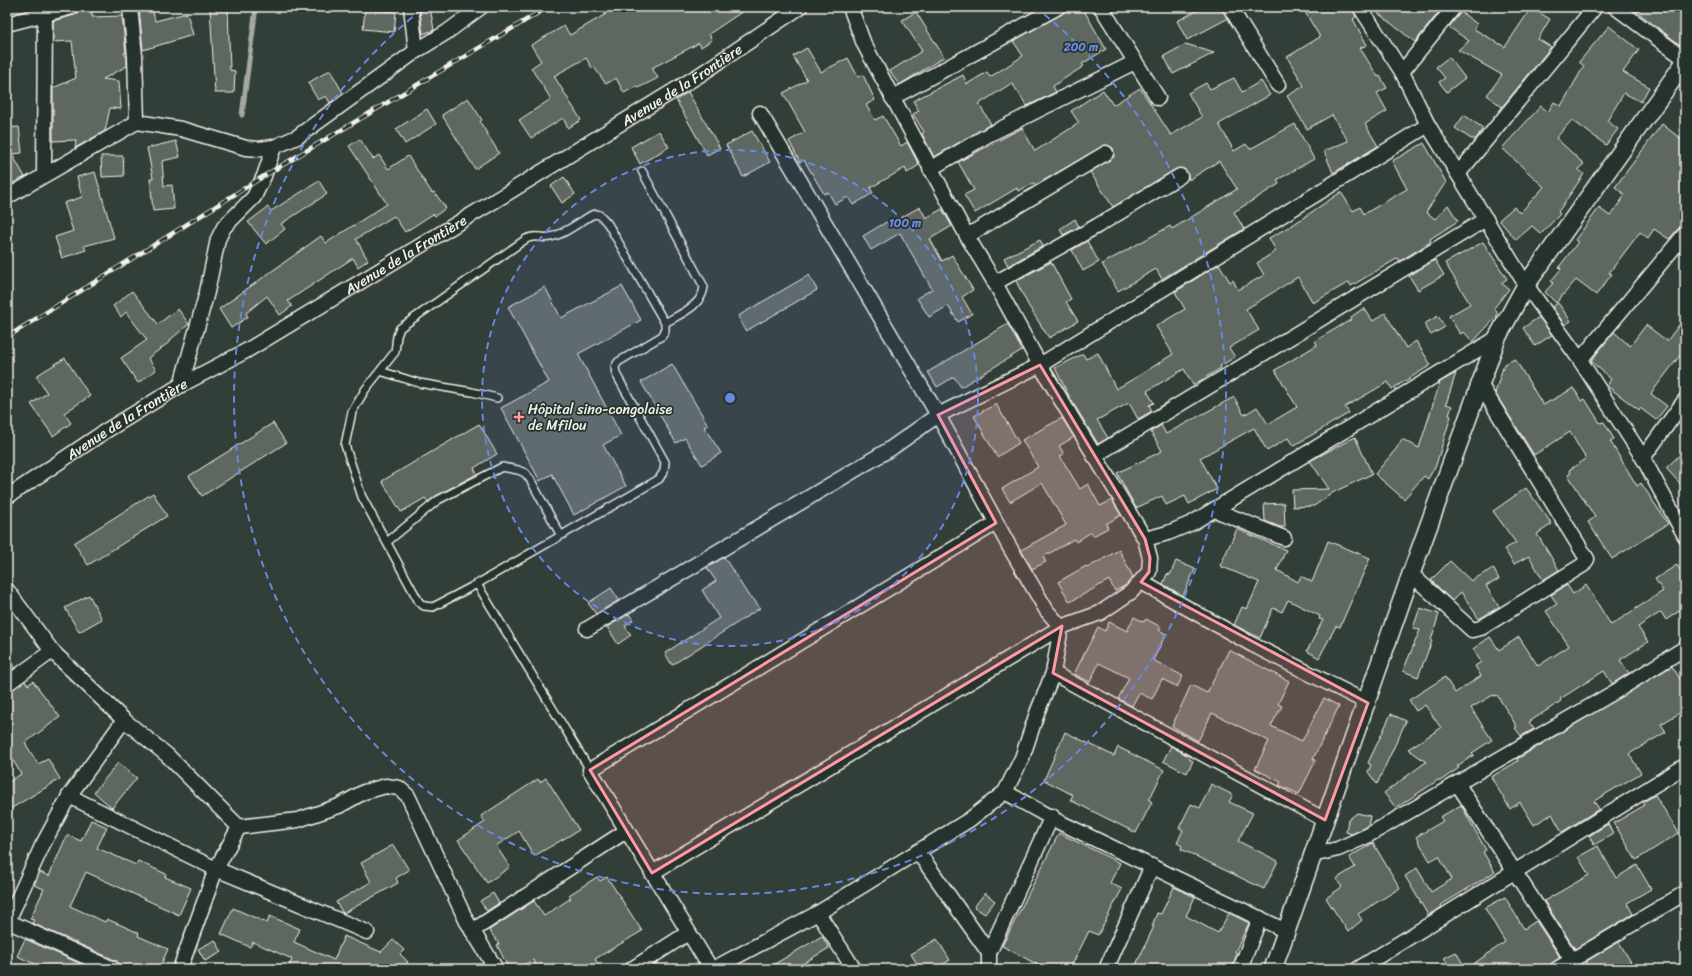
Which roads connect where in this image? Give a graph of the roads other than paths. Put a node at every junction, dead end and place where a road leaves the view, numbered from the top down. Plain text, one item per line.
1 (72, 7) edge
2 (130, 7) edge
3 (411, 7) edge
4 (481, 7) edge
5 (800, 7) edge
6 (850, 7) edge
7 (1058, 7) edge
8 (1101, 7) edge
9 (1230, 7) edge
10 (1360, 7) edge
11 (1454, 7) edge
12 (1595, 7) edge
13 (1615, 7) edge
14 (45, 10) edge
15 (7, 24) edge
16 (416, 51) junction
17 (1685, 60) edge
18 (1135, 62) junction
19 (1402, 72) junction
20 (1278, 85) dead end
21 (892, 98) junction
22 (1158, 98) dead end
23 (760, 113) dead end
24 (137, 122) junction
25 (1428, 125) junction
26 (274, 147) junction
27 (1106, 152) dead end
28 (930, 168) junction
29 (642, 171) dead end
30 (44, 174) junction
31 (1458, 174) junction
32 (1180, 176) dead end
33 (7, 197) edge
34 (1486, 219) junction
35 (1685, 234) edge
36 (967, 236) junction
37 (995, 283) junction
38 (1526, 285) junction
39 (665, 323) junction
40 (1497, 338) junction
41 (1580, 360) junction
42 (1040, 366) junction
43 (380, 371) junction
44 (1480, 384) junction
45 (181, 386) junction
46 (497, 398) dead end
47 (1685, 400) edge
48 (938, 415) junction
49 (1094, 456) junction
50 (1643, 458) junction
51 (7, 497) edge
52 (1215, 510) junction
53 (996, 523) junction
54 (560, 534) junction
55 (1685, 536) edge
56 (1284, 538) dead end
57 (1145, 539) junction
58 (387, 542) junction
59 (1411, 574) junction
60 (1141, 582) junction
61 (477, 584) junction
62 (7, 590) edge
63 (1061, 627) junction
64 (587, 629) dead end
65 (1685, 648) edge
66 (52, 651) junction
67 (1053, 673) junction
68 (7, 684) edge
69 (1368, 703) junction
70 (124, 720) junction
71 (1685, 766) edge
72 (590, 770) junction
73 (1457, 783) junction
74 (1005, 792) junction
75 (69, 796) junction
76 (1052, 816) junction
77 (1325, 820) junction
78 (239, 827) junction
79 (626, 831) junction
80 (918, 852) junction
81 (1312, 855) junction
82 (1152, 866) junction
83 (216, 869) junction
84 (1516, 871) junction
85 (652, 874) junction
86 (1685, 893) edge
87 (818, 913) junction
88 (1260, 918) junction
89 (7, 922) edge
90 (472, 931) junction
91 (1286, 931) junction
92 (368, 932) dead end
93 (688, 933) junction
94 (989, 953) junction
95 (1572, 960) junction
96 (113, 969) edge
97 (180, 969) edge
98 (496, 969) edge
99 (632, 969) edge
100 (712, 969) edge
101 (854, 969) edge
102 (989, 969) edge
103 (1106, 969) edge
104 (1240, 969) edge
105 (1273, 969) edge
106 (1358, 969) edge
107 (1557, 969) edge

1 - 14 street
2 - 24 street
3 - 16 street
4 - 16 street
5 - 45 street, Avenue de la Frontière
6 - 21 street
7 - 21 street
8 - 18 street
9 - 20 street
10 - 19 street
11 - 19 street
12 - 31 street
13 - 17 street
14 - 15 street
14 - 30 street
16 - 26 street
17 - 38 street
18 - 22 street
18 - 28 street
19 - 25 street
21 - 28 street
23 - 48 street
24 - 26 street
24 - 30 street
25 - 31 street
25 - 42 street
26 - 45 street
27 - 36 street
28 - 36 street
29 - 39 lane
30 - 33 street
31 - 34 street
32 - 37 street
34 - 38 street
34 - 49 street
35 - 41 street
36 - 37 street
37 - 42 street
38 - 40 street
38 - 41 street
39 - 43 lane
39 - 54 lane
40 - 44 street
40 - 52 street
41 - 50 street
42 - 48 street
42 - 49 street
43 - 46 lane
43 - 58 lane
44 - 59 street
44 - 59 street
45 - 51 street, Avenue de la Frontière
47 - 50 street
48 - 53 street
48 - 64 street
49 - 57 street
50 - 55 street
52 - 56 street
52 - 57 street
53 - 63 street
53 - 72 street
54 - 58 lane
54 - 61 lane
57 - 60 street
58 - 61 lane
59 - 69 street
60 - 63 street
60 - 69 street
61 - 72 lane
62 - 66 street
63 - 67 street
63 - 85 street
65 - 73 street
66 - 68 street
66 - 70 street
67 - 74 street
67 - 77 street
69 - 77 street
70 - 75 street
70 - 78 street
71 - 84 street
72 - 79 street
73 - 81 street
73 - 84 street
74 - 76 street
74 - 80 street
75 - 83 street
75 - 89 street
76 - 82 street
76 - 94 street
77 - 81 street
78 - 83 street
78 - 90 street
79 - 85 street
79 - 90 street
80 - 87 street
80 - 94 street
81 - 91 street
82 - 88 street
82 - 103 street
83 - 92 street
83 - 97 street
84 - 95 street
84 - 106 street
85 - 93 street
86 - 95 street
87 - 100 street
87 - 101 street
88 - 91 street
88 - 104 street
89 - 96 street
90 - 98 street
91 - 105 street
93 - 99 street
93 - 100 street
94 - 102 street
95 - 107 street

